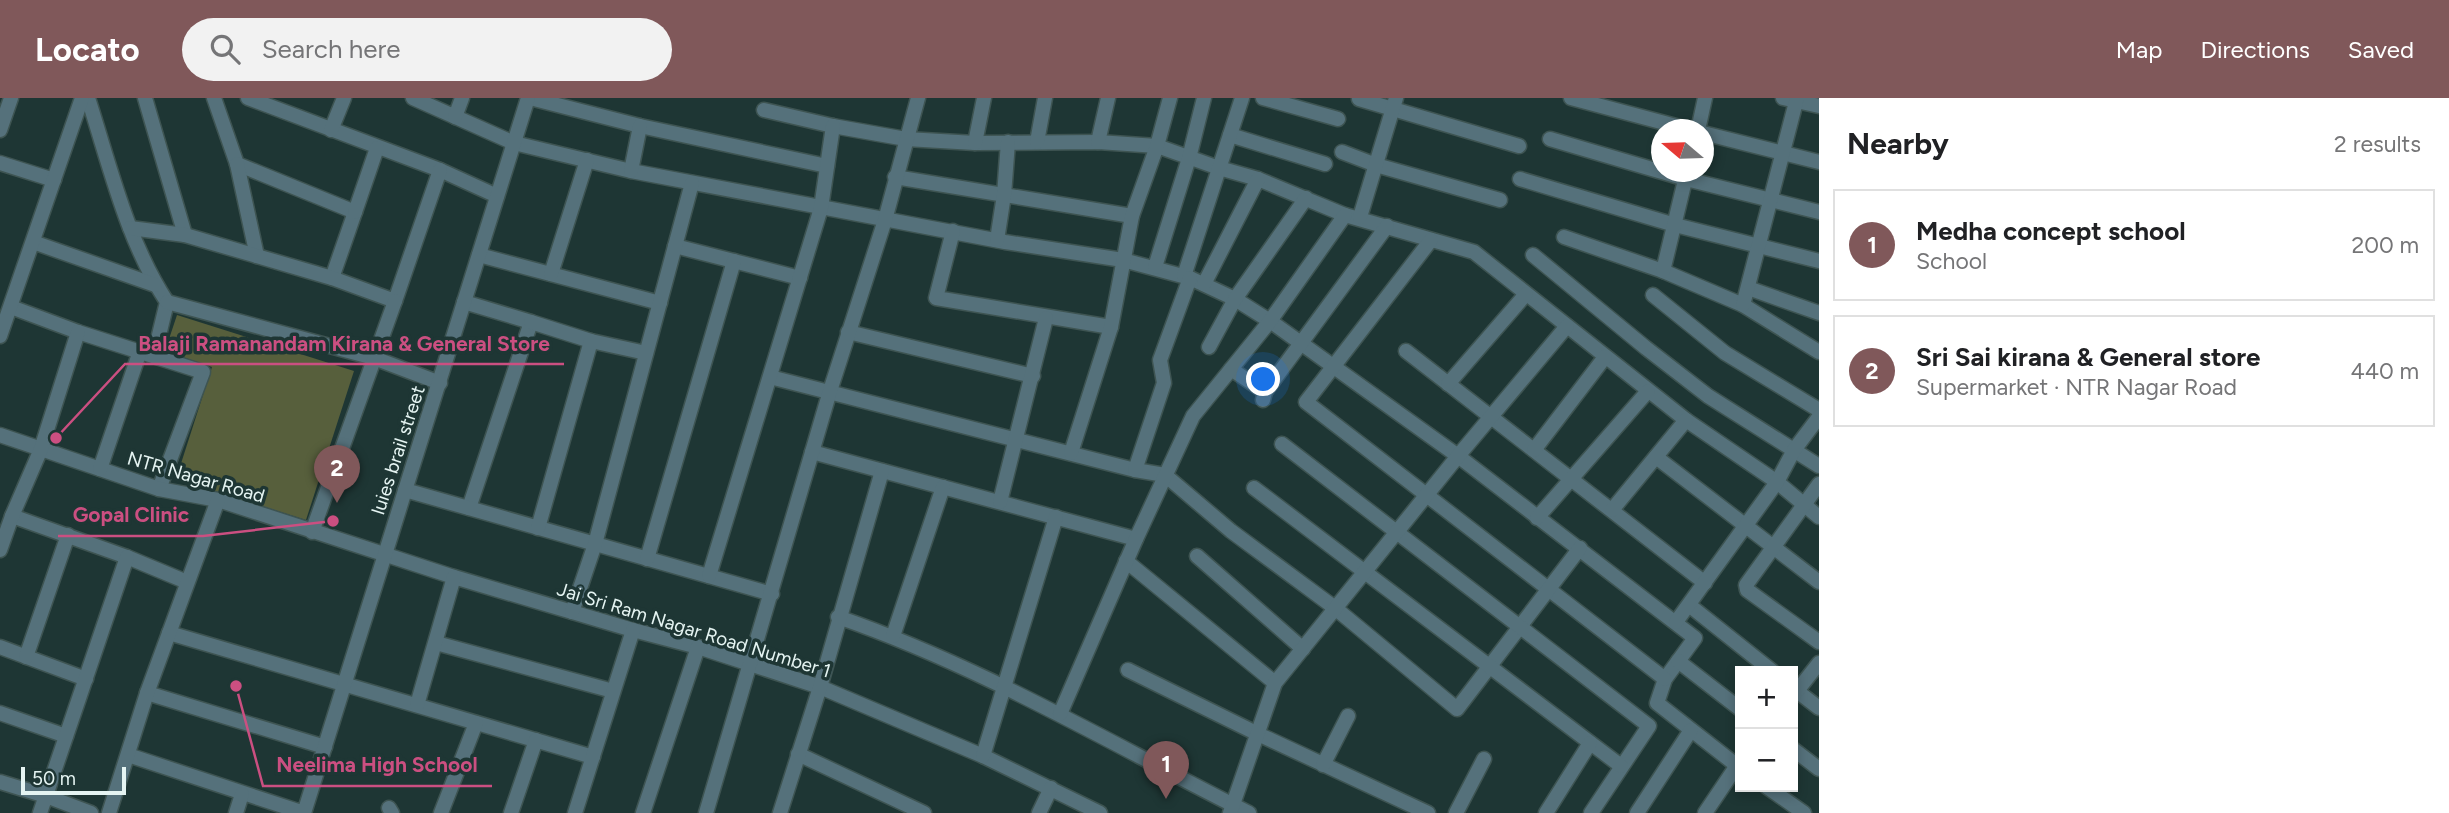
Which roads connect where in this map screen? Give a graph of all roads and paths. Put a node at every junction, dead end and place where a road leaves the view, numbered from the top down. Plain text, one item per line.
1 (11, 98) edge
2 (82, 98) edge
3 (88, 98) edge
4 (145, 98) edge
5 (214, 98) edge
6 (248, 98) edge
7 (344, 98) edge
8 (413, 98) edge
9 (462, 98) edge
10 (529, 98) edge
11 (918, 98) edge
12 (984, 98) edge
13 (1045, 98) edge
14 (1108, 98) edge
15 (1170, 98) edge
16 (1204, 98) edge
17 (1242, 98) edge
18 (1264, 98) edge
19 (1571, 98) edge
20 (1705, 98) edge
21 (1359, 99) edge
22 (1792, 99) edge
23 (1395, 103) edge
24 (1819, 106) edge
25 (764, 110) dead end
26 (455, 117) junction
27 (1338, 119) dead end
28 (1651, 119) edge
29 (1700, 119) edge
30 (640, 126) junction
31 (833, 126) junction
32 (0, 130) edge
33 (331, 130) junction
34 (1230, 135) junction
35 (1714, 136) edge
36 (906, 139) junction
37 (1550, 139) dead end
38 (1008, 142) junction
39 (1037, 142) junction
40 (1098, 142) junction
41 (514, 143) junction
42 (975, 143) junction
43 (1157, 146) junction
44 (1519, 146) dead end
45 (377, 148) junction
46 (1342, 152) dead end
47 (1783, 153) junction
48 (1189, 158) junction
49 (587, 160) junction
50 (1819, 162) edge
51 (0, 163) edge
52 (237, 164) junction
53 (1325, 164) dead end
54 (1376, 165) junction
55 (827, 166) junction
56 (1651, 166) edge
57 (1219, 168) junction
58 (440, 170) junction
59 (631, 171) junction
60 (895, 177) junction
61 (1258, 179) junction
62 (1520, 179) dead end
63 (54, 180) junction
64 (1685, 182) edge
65 (1710, 182) edge
66 (692, 183) junction
67 (1004, 195) junction
68 (497, 196) junction
69 (1307, 198) junction
70 (1500, 200) dead end
71 (1770, 200) junction
72 (821, 208) junction
73 (355, 212) junction
74 (1819, 212) edge
75 (1132, 216) junction
76 (1353, 216) junction
77 (885, 220) junction
78 (1675, 225) junction
79 (1387, 226) junction
80 (130, 228) junction
81 (953, 232) junction
82 (185, 235) junction
83 (1564, 237) dead end
84 (997, 240) junction
85 (1431, 240) junction
86 (33, 242) junction
87 (675, 246) junction
88 (1759, 247) junction
89 (479, 255) junction
90 (1533, 255) dead end
91 (257, 256) junction
92 (1123, 260) junction
93 (734, 261) junction
94 (1819, 261) edge
95 (1155, 267) junction
96 (1663, 271) junction
97 (551, 274) junction
98 (332, 278) junction
99 (800, 278) junction
100 (1192, 279) junction
101 (155, 285) junction
102 (1748, 288) junction
103 (1526, 294) junction
104 (1653, 295) dead end
105 (1235, 299) junction
106 (395, 301) junction
107 (167, 302) junction
108 (464, 302) junction
109 (660, 303) junction
110 (1743, 305) junction
111 (11, 307) junction
112 (1819, 313) edge
113 (1046, 318) junction
114 (1270, 321) junction
115 (531, 322) junction
116 (1567, 326) junction
117 (1111, 327) junction
118 (78, 332) junction
119 (848, 332) junction
120 (0, 336) edge
121 (591, 341) junction
122 (1302, 344) junction
123 (1209, 347) dead end
124 (1406, 351) dead end
125 (1819, 352) edge
126 (147, 353) junction
127 (646, 353) junction
128 (1605, 357) junction
129 (374, 358) junction
130 (1334, 367) junction
131 (1231, 369) junction
132 (1033, 376) junction
133 (769, 377) junction
134 (440, 383) junction
135 (1448, 384) junction
136 (830, 391) junction
137 (1648, 391) junction
138 (1819, 410) edge
139 (1819, 417) edge
140 (1491, 418) junction
141 (1686, 420) junction
142 (0, 435) edge
143 (1017, 439) junction
144 (1282, 444) dead end
145 (41, 449) junction
146 (1534, 450) junction
147 (1794, 450) junction
148 (812, 452) junction
149 (1071, 453) junction
150 (1458, 457) junction
151 (1656, 457) junction
152 (1819, 466) edge
153 (100, 469) junction
154 (1135, 470) junction
155 (882, 471) junction
156 (1165, 475) junction
157 (1571, 479) junction
158 (1777, 482) junction
159 (1819, 484) edge
160 (943, 487) junction
161 (1254, 488) dead end
162 (159, 489) junction
163 (405, 490) junction
164 (1427, 495) junction
165 (218, 500) junction
166 (1000, 502) junction
167 (1804, 505) junction
168 (469, 508) junction
169 (1612, 510) junction
170 (12, 516) junction
171 (1056, 517) junction
172 (1819, 517) edge
173 (1538, 518) junction
174 (1744, 527) junction
175 (538, 528) junction
176 (312, 532) junction
177 (1397, 532) junction
178 (68, 535) junction
179 (1136, 539) junction
180 (595, 544) junction
181 (1774, 547) junction
182 (1580, 548) junction
183 (0, 550) edge
184 (383, 555) junction
185 (1197, 556) dead end
186 (127, 557) junction
187 (647, 559) junction
188 (1126, 561) junction
189 (1365, 572) junction
190 (709, 576) junction
191 (454, 577) junction
192 (187, 582) junction
193 (1819, 582) edge
194 (1706, 583) junction
195 (1548, 589) junction
196 (772, 594) junction
197 (1689, 605) junction
198 (1335, 608) junction
199 (572, 612) junction
200 (838, 617) junction
201 (1676, 622) junction
202 (1520, 626) junction
203 (633, 630) junction
204 (169, 633) junction
205 (893, 636) junction
206 (1819, 642) edge
207 (436, 643) junction
208 (0, 647) edge
209 (698, 647) junction
210 (1303, 649) junction
211 (26, 657) junction
212 (1678, 661) junction
213 (1819, 663) edge
214 (751, 665) junction
215 (1766, 666) edge
216 (1490, 667) junction
217 (1128, 670) dead end
218 (86, 679) junction
219 (1665, 679) junction
220 (1275, 683) junction
221 (344, 684) junction
222 (1005, 686) junction
223 (820, 687) junction
224 (1798, 687) edge
225 (613, 691) junction
226 (147, 693) junction
227 (1798, 695) edge
228 (417, 705) junction
229 (1735, 705) edge
230 (1819, 708) edge
231 (0, 713) edge
232 (1060, 714) junction
233 (1348, 716) dead end
234 (476, 723) junction
235 (1691, 730) junction
236 (1258, 734) junction
237 (66, 736) junction
238 (536, 740) junction
239 (1590, 743) junction
240 (325, 747) junction
241 (1798, 753) edge
242 (798, 754) junction
243 (128, 755) junction
244 (983, 756) junction
245 (593, 757) junction
246 (1484, 758) dead end
247 (1735, 762) edge
248 (1323, 765) junction
249 (1621, 766) junction
250 (1819, 769) edge
251 (1735, 771) edge
252 (0, 782) edge
253 (1051, 788) junction
254 (1774, 792) edge
255 (242, 794) junction
256 (46, 796) junction
257 (1232, 809) edge
258 (40, 813) edge
259 (92, 813) edge
260 (109, 813) edge
261 (236, 813) edge
262 (304, 813) edge
263 (441, 813) edge
264 (511, 813) edge
265 (575, 813) edge
266 (643, 813) edge
267 (706, 813) edge
268 (780, 813) edge
269 (925, 813) edge
270 (1039, 813) edge
271 (1100, 813) edge
272 (1249, 813) edge
273 (1428, 813) edge
274 (1456, 813) edge
275 (1546, 813) edge
276 (1591, 813) edge
277 (1637, 813) edge
278 (1705, 813) edge
279 (1804, 813) edge

1 - 32 street
2 - 63 street
3 - 80 street
4 - 82 street
5 - 52 street
6 - 33 street
7 - 33 street
8 - 26 street
9 - 26 street
10 - 30 street
10 - 41 street, luies brail street
11 - 36 street
12 - 42 street
13 - 39 street
14 - 40 street
15 - 43 street
16 - 48 street
17 - 34 street
18 - 27 street
19 - 28 street
20 - 29 street
21 - 23 street
22 - 24 street
22 - 47 street
23 - 44 street
23 - 54 street
25 - 31 street
26 - 41 street
30 - 55 street
30 - 59 street
31 - 36 street
31 - 55 street
33 - 45 street
34 - 53 street
34 - 57 street
35 - 47 street
36 - 42 street
36 - 60 street
37 - 56 street
38 - 39 street
38 - 42 street
38 - 67 street
39 - 40 street
40 - 43 street
41 - 49 street
41 - 68 street, luies brail street
43 - 48 street
43 - 75 street
45 - 58 street
45 - 73 street
46 - 54 street
47 - 50 street
47 - 71 street
48 - 57 street
48 - 95 street
49 - 59 street
49 - 97 street
51 - 63 street
52 - 73 street
52 - 91 street
54 - 70 street
54 - 76 street
55 - 72 street
57 - 61 street
57 - 100 street
58 - 68 street
58 - 106 street
59 - 66 street
60 - 67 street
60 - 77 street
61 - 69 street
61 - 100 street
62 - 78 street
63 - 86 street
64 - 78 street
65 - 71 street
66 - 72 street
66 - 87 street
67 - 75 street
67 - 84 street
68 - 89 street, luies brail street
69 - 76 street
69 - 105 street
71 - 74 street
71 - 88 street
72 - 77 street
72 - 99 street
73 - 98 street
75 - 92 street
76 - 79 street
76 - 114 street
77 - 81 street
77 - 119 street
78 - 88 street
78 - 96 street
79 - 85 street
79 - 122 street
80 - 82 street
80 - 101 street
81 - 84 street
81 - 113 street
82 - 91 street
83 - 96 street
84 - 92 street
85 - 103 street
85 - 130 street
86 - 101 street
86 - 111 street
87 - 93 street
87 - 109 street
88 - 94 street
88 - 102 street
89 - 97 street
89 - 108 street, luies brail street
90 - 147 street
91 - 98 street
92 - 95 street
92 - 117 street
93 - 99 street
93 - 187 street
95 - 100 street
96 - 110 street
97 - 109 street
98 - 106 street
99 - 133 street
100 - 105 street
100 - 154 street
101 - 107 street
102 - 110 street
102 - 112 street
103 - 116 street
103 - 135 street
104 - 138 street
105 - 114 street
105 - 123 street
106 - 129 street
107 - 126 street
107 - 129 street
108 - 115 street
108 - 134 street, luies brail street
109 - 127 street
110 - 125 street
111 - 118 street
111 - 120 street
113 - 117 street
113 - 132 street
114 - 122 street
114 - 131 street
115 - 121 street
115 - 168 street
116 - 128 street
116 - 140 street
117 - 149 street
118 - 126 street
118 - 145 street
119 - 132 street
119 - 136 street
121 - 127 street
121 - 175 street
122 - 130 street
122 - 131 street
124 - 135 street
126 - 153 street
126 - 162 street
127 - 180 street
128 - 137 street
128 - 146 street
129 - 134 street
129 - 176 street
130 - 150 street
130 - 164 street
131 - 156 street
132 - 143 street
133 - 136 street
133 - 190 street
134 - 163 street, luies brail street
135 - 140 street
136 - 143 street
136 - 148 street
137 - 141 street
137 - 157 street
139 - 147 street
140 - 146 street
140 - 150 street
141 - 151 street
141 - 158 street
142 - 145 street, NTR Nagar Road
143 - 149 street
143 - 166 street
144 - 177 street
145 - 153 street, NTR Nagar Road
145 - 170 street
146 - 157 street
147 - 152 street
147 - 158 street
148 - 155 street
148 - 196 street
149 - 154 street
150 - 164 street
150 - 173 street
151 - 169 street
151 - 174 street
153 - 162 street, NTR Nagar Road
154 - 156 street
155 - 160 street
155 - 200 street
156 - 179 street
156 - 198 street
157 - 169 street
157 - 173 street
158 - 167 street
158 - 174 street
159 - 167 street
160 - 166 street
160 - 205 street
161 - 189 street
162 - 165 street, NTR Nagar Road
163 - 168 street
163 - 184 street, luies brail street
164 - 177 street
164 - 195 street
165 - 176 street, NTR Nagar Road
165 - 192 street
166 - 171 street
167 - 172 street
167 - 181 street
168 - 175 street
169 - 194 street
170 - 178 street
170 - 183 street
171 - 179 street
171 - 222 street
173 - 182 street
174 - 181 street
174 - 194 street
175 - 180 street
176 - 184 street, NTR Nagar Road
177 - 189 street
177 - 202 street
178 - 186 street
178 - 211 street
179 - 188 street
180 - 187 street
180 - 199 street
181 - 193 street
181 - 206 street
182 - 195 street
182 - 201 street
184 - 191 street, Jai Sri Ram Nagar Road Number 1
184 - 221 street, luies brail street
185 - 210 street
186 - 192 street
186 - 218 street
187 - 190 street
188 - 220 street
188 - 232 street
189 - 198 street
189 - 216 street
190 - 196 street
191 - 199 street, Jai Sri Ram Nagar Road Number 1
191 - 207 street
192 - 204 street
194 - 197 street
195 - 202 street
195 - 219 street
196 - 214 street
197 - 201 street
197 - 215 street
198 - 210 street
198 - 216 street
199 - 203 street, Jai Sri Ram Nagar Road Number 1
200 - 205 street
200 - 223 street
201 - 212 street
202 - 216 street
202 - 249 street
203 - 209 street, Jai Sri Ram Nagar Road Number 1
203 - 225 street
204 - 221 street
204 - 226 street
205 - 222 street
207 - 225 street
207 - 228 street
208 - 211 street
209 - 214 street, Jai Sri Ram Nagar Road Number 1
209 - 266 street
210 - 220 street
211 - 218 street
212 - 219 street
212 - 229 street
213 - 224 street
214 - 223 street, Jai Sri Ram Nagar Road Number 1
214 - 267 street
216 - 239 street
217 - 236 street
218 - 237 street
219 - 235 street
220 - 236 street
221 - 228 street
221 - 240 street, luies brail street
222 - 232 street
222 - 244 street
223 - 242 street
223 - 244 street, Jai Sri Ram Nagar Road Number 1
225 - 245 street
226 - 240 street
226 - 243 street
227 - 230 street
228 - 234 street
231 - 237 street
232 - 257 street
233 - 248 street
234 - 238 street
234 - 263 street
235 - 247 street
235 - 277 street
236 - 248 street
236 - 257 street
237 - 256 street
238 - 245 street
238 - 264 street
239 - 249 street
239 - 275 street
240 - 262 street, luies brail street
241 - 250 street
242 - 268 street
242 - 269 street
243 - 255 street
243 - 260 street
244 - 253 street, Jai Sri Ram Nagar Road Number 1
245 - 265 street
246 - 274 street
248 - 273 street
249 - 276 street
251 - 278 street
252 - 256 street
253 - 270 street
253 - 271 street, Jai Sri Ram Nagar Road Number 1
254 - 279 street
255 - 261 street
255 - 262 street
256 - 258 street
256 - 259 street
257 - 272 street

